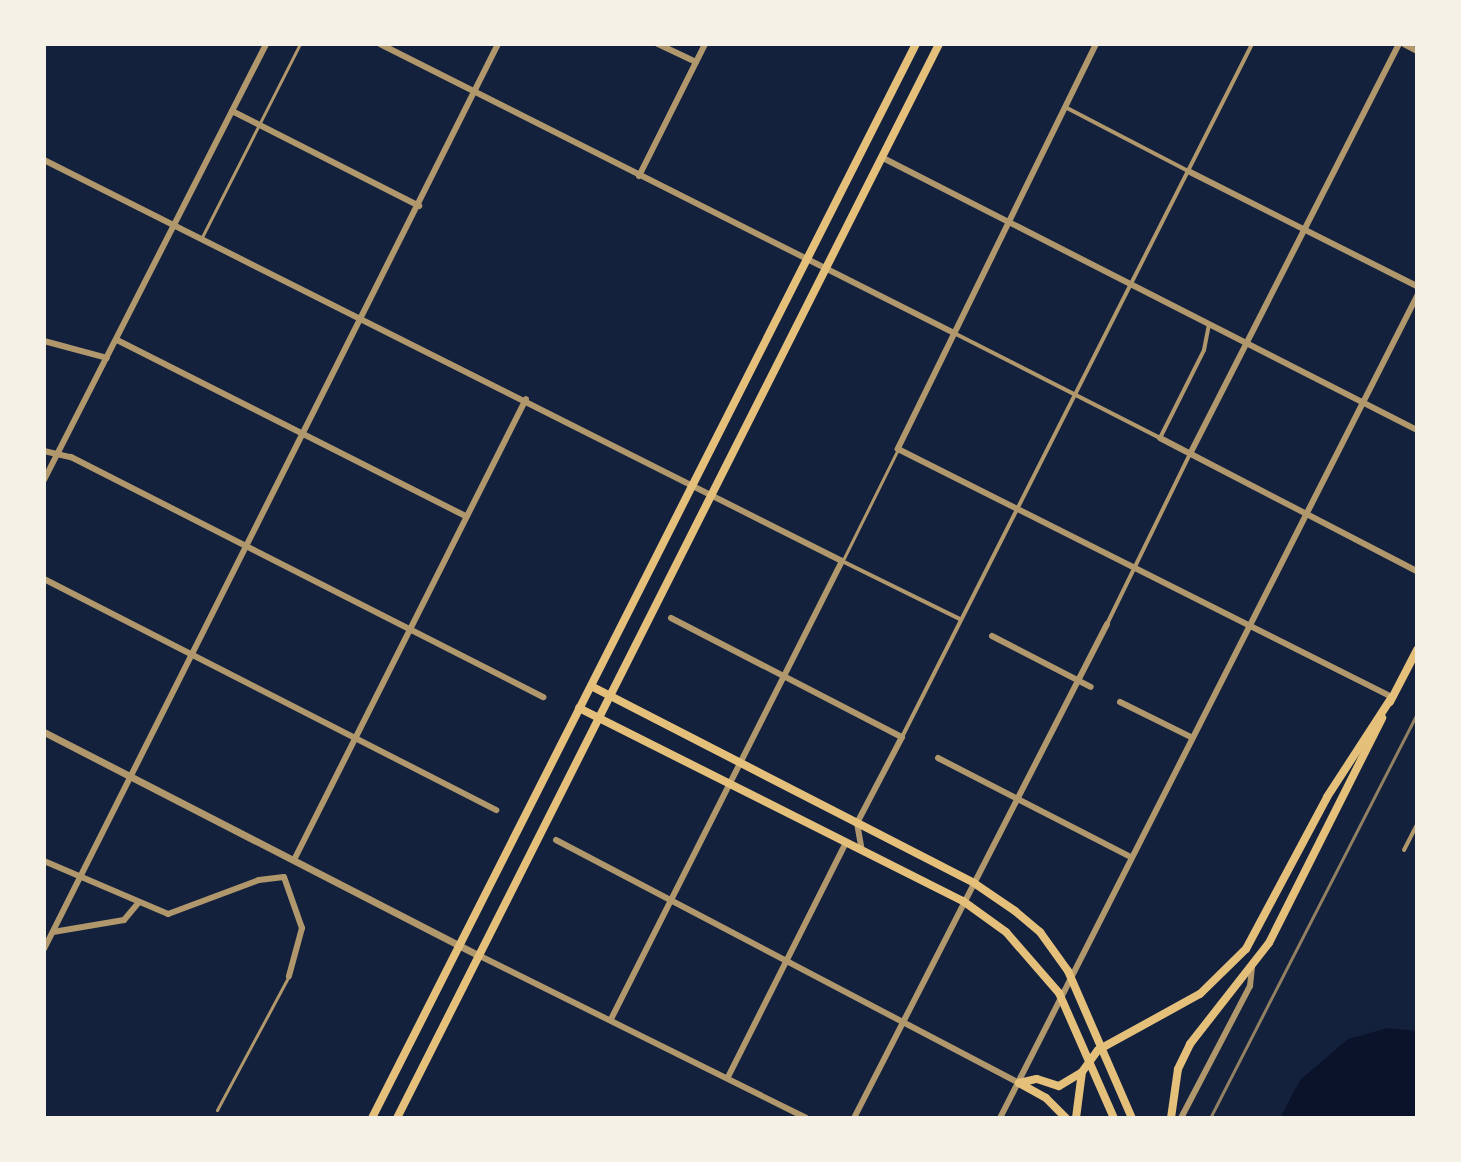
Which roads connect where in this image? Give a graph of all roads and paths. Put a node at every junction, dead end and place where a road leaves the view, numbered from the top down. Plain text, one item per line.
1 (266, 44) edge
2 (300, 44) edge
3 (380, 44) edge
4 (498, 44) edge
5 (658, 44) edge
6 (705, 44) edge
7 (916, 44) edge
8 (939, 44) edge
9 (1096, 44) edge
10 (1252, 44) edge
11 (1402, 44) edge
12 (1417, 51) edge
13 (696, 62) junction
14 (474, 91) junction
15 (1067, 108) junction
16 (232, 111) junction
17 (259, 125) junction
18 (883, 158) junction
19 (44, 160) edge
20 (1188, 171) junction
21 (639, 176) junction
22 (419, 206) junction
23 (1010, 222) junction
24 (173, 224) junction
25 (1304, 232) junction
26 (201, 239) junction
27 (806, 258) junction
28 (824, 267) junction
29 (1130, 283) junction
30 (1417, 286) edge
31 (1417, 296) edge
32 (359, 319) junction
33 (1209, 324) junction
34 (954, 333) junction
35 (117, 340) junction
36 (44, 341) edge
37 (1248, 344) junction
38 (107, 358) junction
39 (1074, 391) junction
40 (526, 399) junction
41 (1364, 402) junction
42 (1417, 430) edge
43 (301, 432) junction
44 (1160, 438) junction
45 (898, 449) junction
46 (44, 451) edge
47 (59, 454) junction
48 (1190, 454) junction
49 (44, 480) edge
50 (693, 486) junction
51 (708, 494) junction
52 (1016, 506) junction
53 (1307, 514) junction
54 (466, 516) junction
55 (247, 546) junction
56 (842, 561) junction
57 (1136, 566) junction
58 (1417, 571) edge
59 (44, 579) edge
60 (671, 618) dead end
61 (960, 619) junction
62 (1107, 624) joint
63 (1249, 625) junction
64 (408, 629) junction
65 (992, 636) dead end
66 (1417, 650) edge
67 (193, 655) junction
68 (783, 676) junction
69 (1078, 680) junction
70 (591, 686) junction
71 (1091, 687) dead end
72 (610, 696) junction
73 (543, 697) dead end
74 (1392, 697) junction
75 (1120, 702) dead end
76 (579, 708) junction
77 (598, 717) junction
78 (44, 732) edge
79 (352, 736) junction
80 (902, 737) junction
81 (1193, 738) junction
82 (938, 758) dead end
83 (739, 763) junction
84 (128, 775) junction
85 (729, 782) junction
86 (1017, 799) junction
87 (496, 810) dead end
88 (857, 823) junction
89 (1417, 825) edge
90 (556, 840) dead end
91 (846, 842) junction
92 (862, 850) junction
93 (1404, 850) dead end
94 (1131, 857) junction
95 (294, 860) junction
96 (44, 861) edge
97 (78, 878) junction
98 (974, 883) junction
99 (670, 900) junction
100 (963, 901) junction
101 (139, 902) junction
102 (53, 932) junction
103 (461, 946) junction
104 (44, 949) edge
105 (478, 955) junction
106 (787, 962) junction
107 (1252, 966) junction
108 (289, 976) joint
109 (611, 1019) junction
110 (902, 1022) junction
111 (1082, 1072) junction
112 (728, 1077) junction
113 (1019, 1083) junction
114 (217, 1110) dead end
115 (372, 1118) edge
116 (397, 1118) edge
117 (806, 1118) edge
118 (854, 1118) edge
119 (1000, 1118) edge
120 (1066, 1118) edge
121 (1076, 1118) edge
122 (1114, 1118) edge
123 (1132, 1118) edge
124 (1171, 1118) edge
125 (1181, 1118) edge

1 - 16 street
2 - 17 lane
3 - 14 street
4 - 14 street
5 - 13 street
6 - 13 street
7 - 27 main road
8 - 18 main road
9 - 15 street
10 - 20 street
11 - 12 street
11 - 25 street
13 - 21 street
14 - 21 street
14 - 22 street
15 - 20 street
15 - 23 street
16 - 17 street
16 - 24 street
17 - 22 street
17 - 26 lane
18 - 23 street
18 - 28 main road
19 - 24 street
20 - 25 street
20 - 29 street
21 - 27 street
22 - 32 street
23 - 29 street
23 - 34 street
24 - 26 street
24 - 35 street
25 - 30 street
25 - 37 street
26 - 32 street
27 - 28 street
27 - 50 main road
28 - 34 street
28 - 51 main road
29 - 33 street
29 - 39 street
31 - 41 street
32 - 40 street
32 - 43 street
33 - 37 street
33 - 44 street
34 - 39 street
34 - 45 street
35 - 38 street
35 - 43 street
36 - 38 street
37 - 41 street
37 - 48 street
38 - 47 street
39 - 44 street
39 - 52 street
40 - 50 street
40 - 54 street
41 - 42 street
41 - 53 street
43 - 54 street
43 - 55 street
44 - 48 street
45 - 52 street
45 - 56 lane
46 - 47 street
47 - 49 street
47 - 55 street
48 - 53 street
48 - 57 street
50 - 51 street
50 - 70 main road
51 - 56 street
51 - 72 main road
52 - 57 street
52 - 61 street
53 - 58 street
53 - 63 street
54 - 64 street
55 - 64 street
55 - 67 street
56 - 61 street
56 - 68 street
57 - 62 street
57 - 63 street
59 - 67 street
60 - 68 street
61 - 80 street
62 - 69 street
63 - 74 street
63 - 81 street
64 - 73 street
64 - 79 street
65 - 69 street
66 - 74 main road
67 - 79 street
67 - 84 street
68 - 80 street
68 - 83 street
69 - 71 street
69 - 86 street
70 - 72 main road
70 - 76 main road
72 - 77 main road
72 - 83 main road
74 - 107 main road
74 - 111 main road
75 - 81 street
76 - 77 main road
76 - 103 main road
77 - 85 main road
77 - 105 main road
78 - 84 street
79 - 87 street
79 - 95 street
80 - 88 street
81 - 94 street
82 - 86 street
83 - 85 street
83 - 88 main road
84 - 95 street
84 - 97 street
85 - 91 main road
85 - 99 street
86 - 94 street
86 - 98 street
88 - 92 street
88 - 98 main road
89 - 93 street
90 - 99 street
91 - 92 main road
91 - 106 street
92 - 100 main road
94 - 113 street
95 - 103 street
96 - 97 street
97 - 101 street
97 - 102 street
98 - 100 street
98 - 123 main road
99 - 106 street
99 - 109 street
100 - 110 street
100 - 122 main road
101 - 102 street
101 - 108 street
102 - 104 street
103 - 105 street
103 - 115 main road
105 - 109 street
105 - 116 main road
106 - 110 street
106 - 112 street
107 - 124 main road
107 - 125 street
108 - 114 lane
109 - 112 street
110 - 113 street
110 - 118 street
111 - 113 main road
111 - 121 main road
112 - 117 street
113 - 119 street
113 - 120 main road

